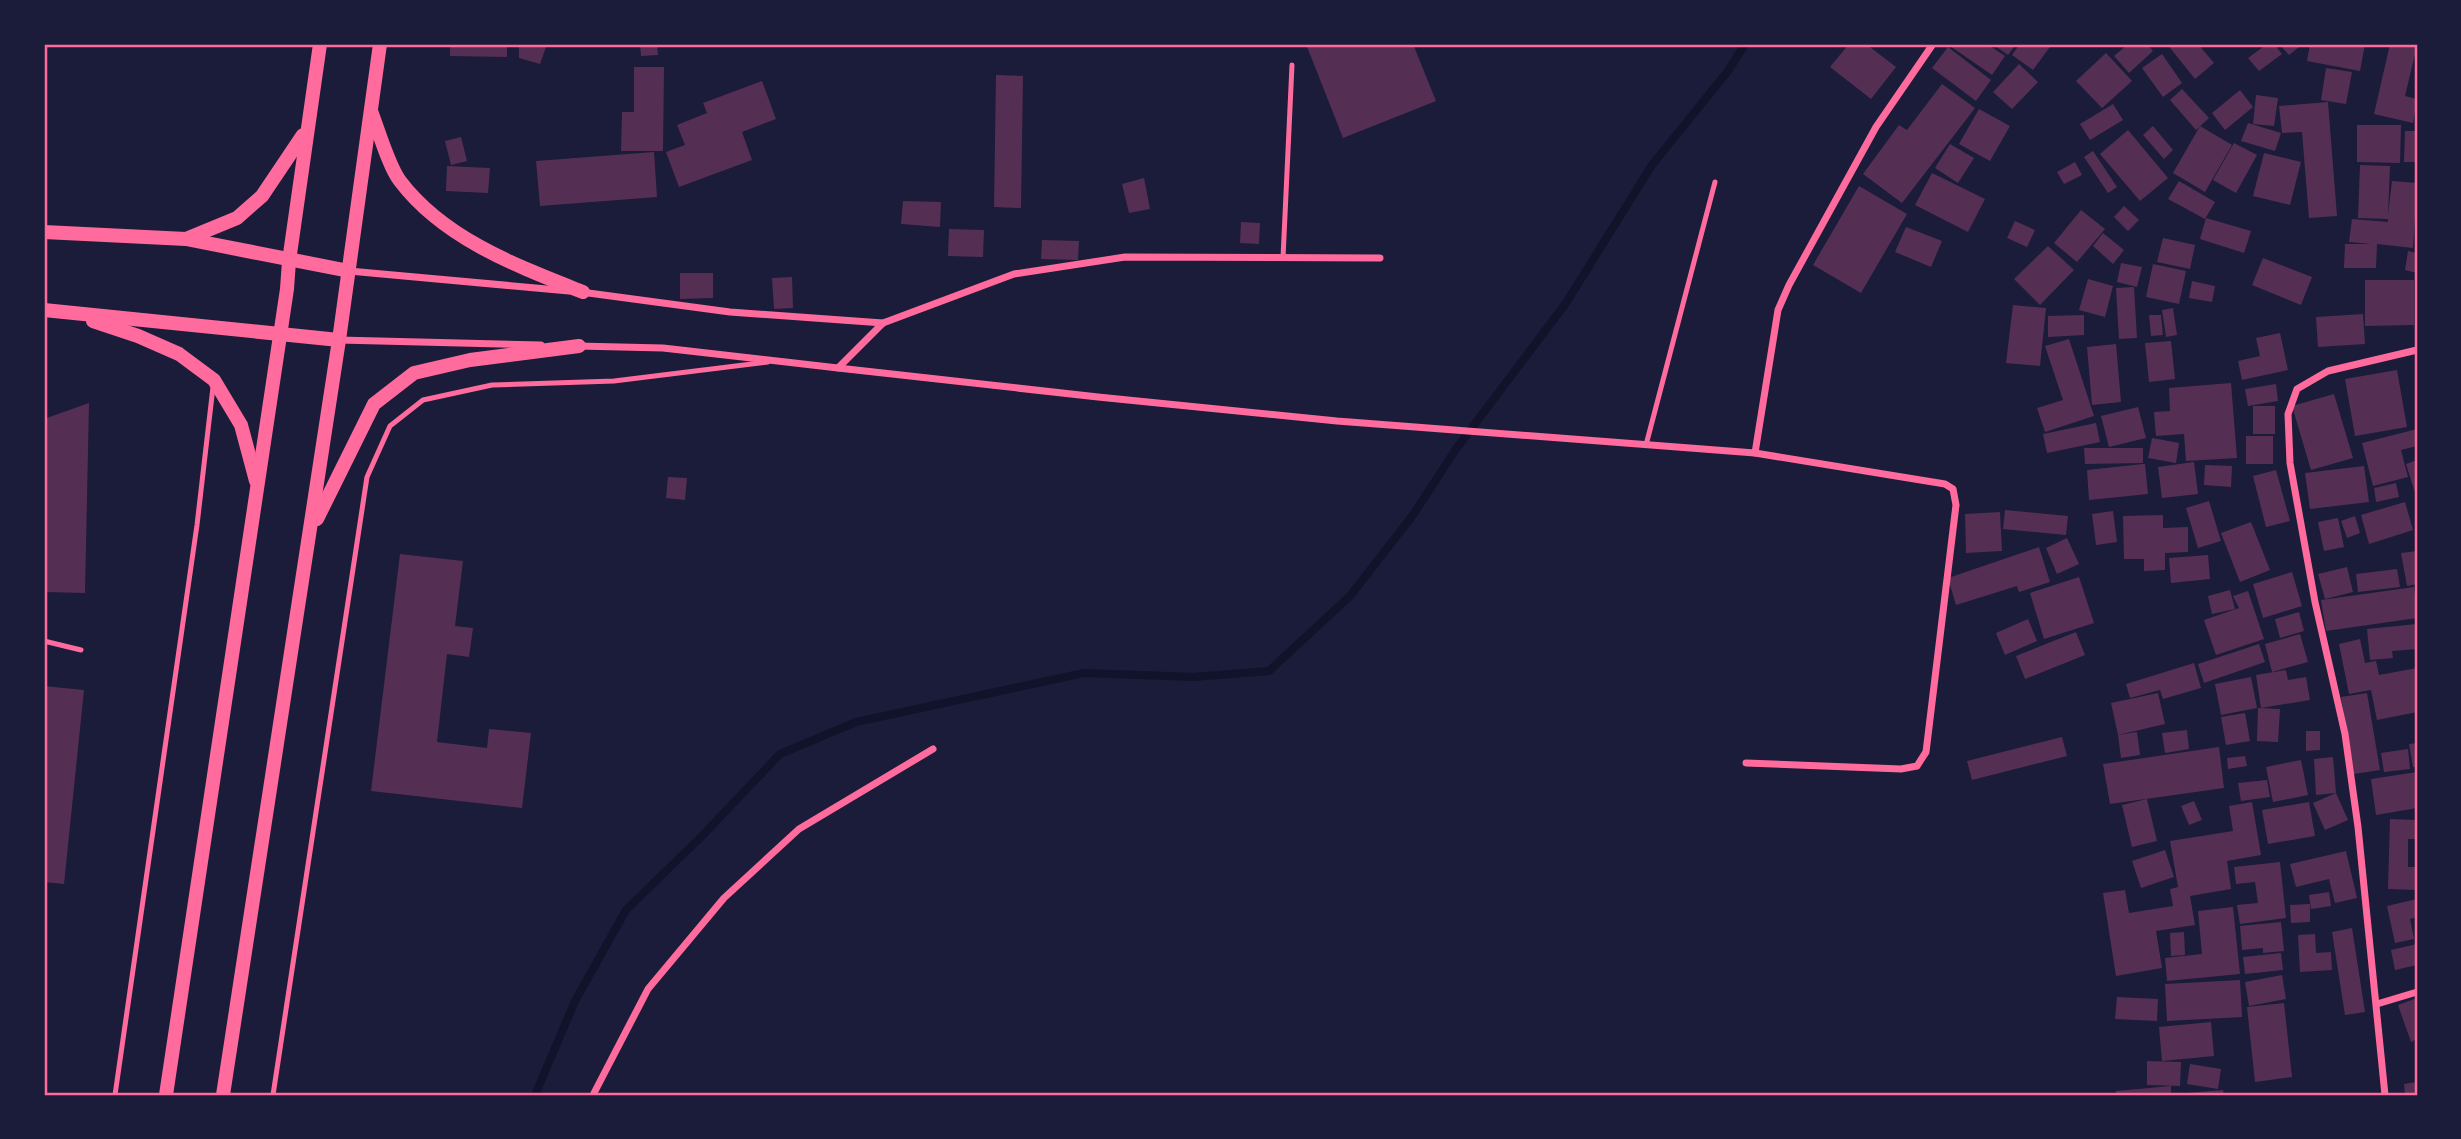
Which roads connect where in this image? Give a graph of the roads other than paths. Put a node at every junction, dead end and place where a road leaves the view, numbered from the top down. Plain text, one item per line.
1 (320, 44) edge
2 (380, 44) edge
3 (1933, 44) edge
4 (1292, 65) dead end
5 (371, 110) junction
6 (306, 131) junction
7 (1715, 182) dead end
8 (44, 232) edge
9 (186, 239) junction
10 (1283, 258) junction
11 (1380, 258) dead end
12 (289, 261) junction
13 (349, 271) junction
14 (583, 292) junction
15 (44, 310) edge
16 (69, 312) junction
17 (883, 323) junction
18 (280, 335) junction
19 (339, 340) junction
20 (579, 346) junction
21 (2417, 350) edge
22 (775, 361) junction
23 (838, 368) junction
24 (214, 380) junction
25 (1646, 445) junction
26 (1755, 453) junction
27 (258, 486) junction
28 (310, 533) junction
29 (44, 641) edge
30 (81, 650) dead end
31 (933, 749) dead end
32 (1746, 763) dead end
33 (2417, 992) edge
34 (2377, 1004) junction
35 (115, 1095) edge
36 (166, 1095) edge
37 (223, 1095) edge
38 (273, 1095) edge
39 (593, 1095) edge
40 (2385, 1095) edge

1 - 6 main road
2 - 5 main road
3 - 26 street
4 - 10 lane
5 - 13 main road
5 - 14 main road
6 - 9 main road
6 - 12 main road
7 - 25 lane
8 - 9 main road
9 - 12 main road
10 - 11 street
10 - 17 street
12 - 13 main road
12 - 18 main road
13 - 14 street
13 - 19 main road
14 - 17 street
15 - 16 main road
16 - 18 main road
16 - 24 main road
17 - 23 street
18 - 19 main road
18 - 27 main road
19 - 20 street
19 - 28 main road
20 - 22 street
20 - 28 main road
21 - 34 street
22 - 23 street
22 - 38 lane
23 - 25 street
24 - 27 main road
24 - 35 lane
25 - 26 street
26 - 32 street
27 - 36 main road
28 - 37 main road
29 - 30 lane
31 - 39 street
33 - 34 street
34 - 40 street

